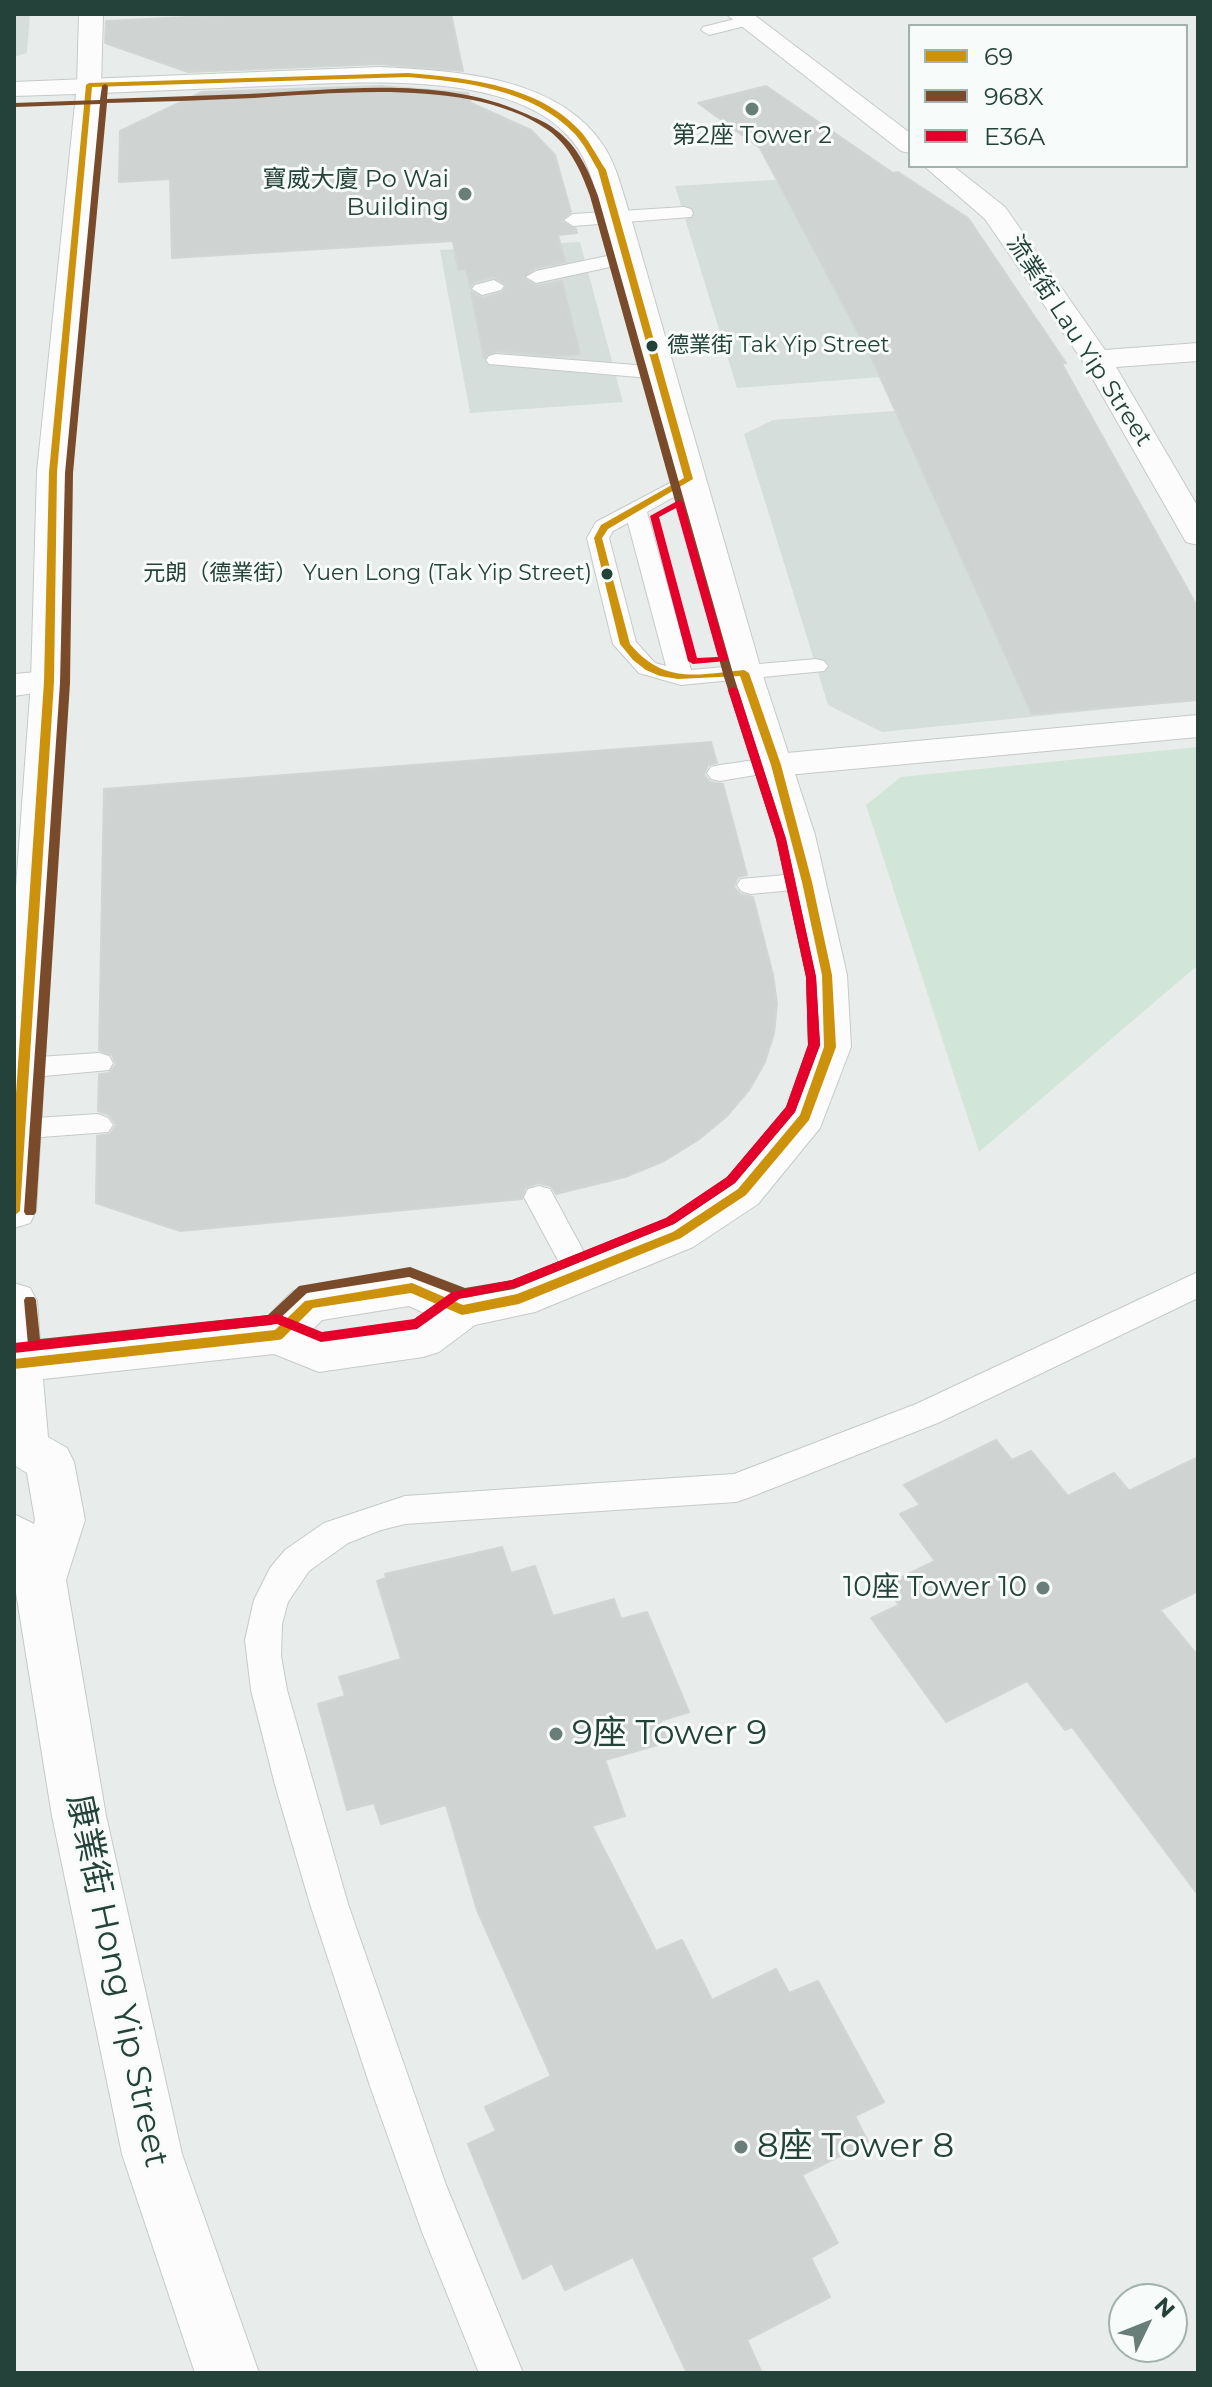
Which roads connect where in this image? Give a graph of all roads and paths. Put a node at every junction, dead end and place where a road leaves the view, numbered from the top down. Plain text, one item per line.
1 (91, 14) edge
2 (743, 18) edge
3 (709, 30) dead end
4 (89, 85) junction
5 (14, 89) edge
6 (908, 143) edge
7 (939, 168) edge
8 (684, 213) dead end
9 (617, 218) junction
10 (573, 220) dead end
11 (626, 258) junction
12 (545, 279) dead end
13 (1198, 352) edge
14 (496, 360) dead end
15 (1097, 360) junction
16 (661, 373) junction
17 (689, 479) junction
18 (635, 508) junction
19 (1198, 535) edge
20 (816, 666) dead end
21 (744, 673) junction
22 (681, 678) junction
23 (31, 683) edge
24 (1198, 726) edge
25 (776, 765) junction
26 (720, 773) dead end
27 (807, 882) junction
28 (750, 885) dead end
29 (99, 1063) dead end
30 (23, 1068) junction
31 (98, 1125) dead end
32 (20, 1130) junction
33 (539, 1197) dead end
34 (14, 1211) edge
35 (581, 1275) junction
36 (1198, 1284) edge
37 (14, 1301) edge
38 (16, 1363) edge
39 (20, 1453) edge
40 (27, 1558) edge
41 (227, 2373) edge
42 (501, 2373) edge

1 - 4 street
2 - 3 lane
2 - 6 street
4 - 5 street
4 - 9 street
4 - 23 street
7 - 15 street, 流業街 Lau Yip Street
8 - 9 lane
9 - 10 lane
9 - 11 street
11 - 12 lane
11 - 16 street
13 - 15 street
14 - 16 lane
15 - 19 street, 流業街 Lau Yip Street
16 - 17 street
17 - 18 lane
17 - 21 street
18 - 22 lane
18 - 22 lane
20 - 21 lane
21 - 22 lane
21 - 25 street
23 - 30 street
24 - 25 street
25 - 26 lane
25 - 27 street
27 - 28 lane
27 - 35 street
29 - 30 lane
30 - 32 street
31 - 32 lane
32 - 34 street
33 - 35 lane
35 - 38 street
36 - 42 lane
37 - 38 street, 康業街 Hong Yip Street
38 - 39 street, 康業街 Hong Yip Street
39 - 40 street, 康業街 Hong Yip Street
40 - 41 street, 康業街 Hong Yip Street

